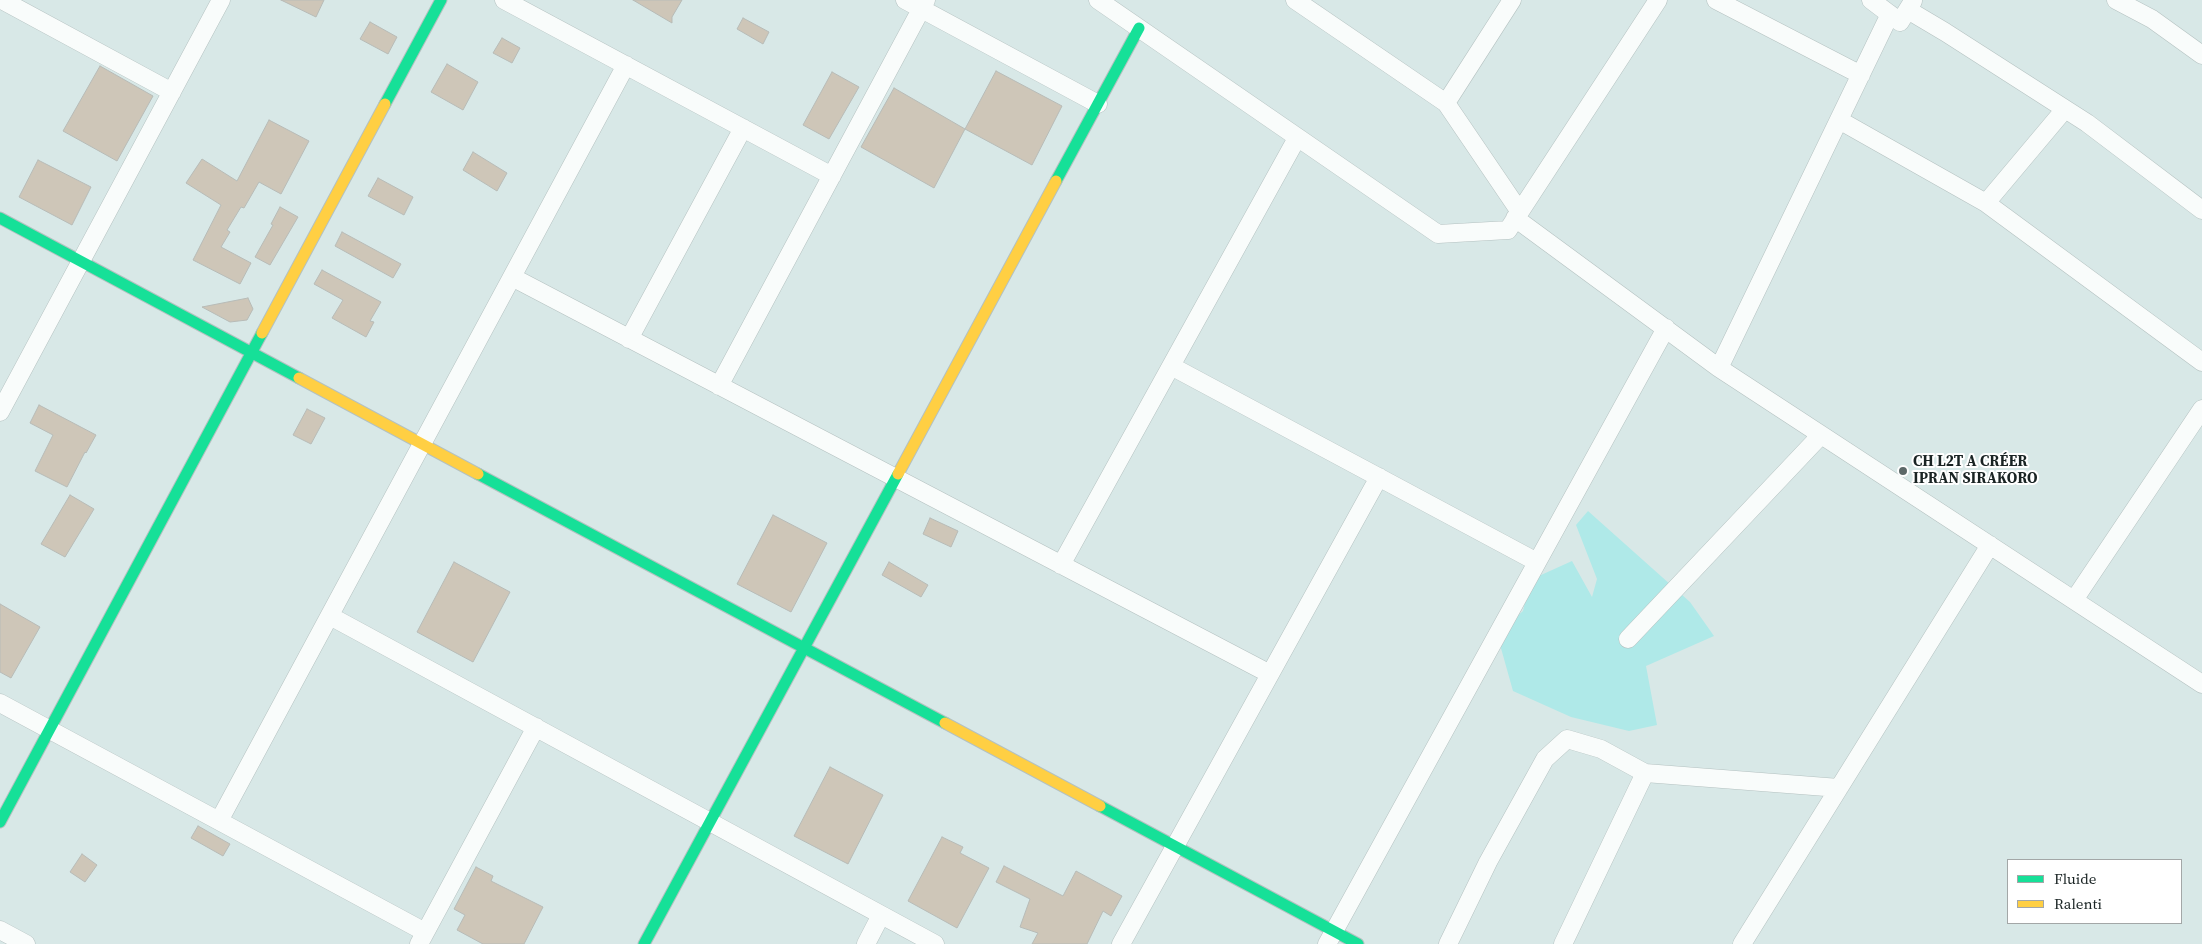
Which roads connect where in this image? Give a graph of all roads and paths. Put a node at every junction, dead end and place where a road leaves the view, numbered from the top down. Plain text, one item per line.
1 (2, 0) edge
2 (221, 0) edge
3 (440, 0) edge
4 (504, 0) edge
5 (905, 0) edge
6 (1098, 0) edge
7 (1295, 0) edge
8 (1512, 0) edge
9 (1658, 0) edge
10 (1716, 0) edge
11 (1871, 0) edge
12 (2116, 0) edge
13 (923, 4) edge
14 (1911, 5) edge
15 (1890, 14) junction
16 (1139, 28) junction
17 (2202, 55) edge
18 (626, 65) junction
19 (1861, 75) junction
20 (172, 92) junction
21 (1446, 103) junction
22 (1098, 104) junction
23 (2065, 108) junction
24 (1839, 120) junction
25 (743, 128) junction
26 (1297, 138) junction
27 (832, 176) junction
28 (1986, 203) junction
29 (2202, 210) edge
30 (1518, 215) junction
31 (0, 218) edge
32 (81, 262) junction
33 (512, 277) junction
34 (1666, 328) junction
35 (629, 339) junction
36 (252, 353) junction
37 (2202, 362) edge
38 (1171, 366) junction
39 (1719, 368) junction
40 (719, 386) junction
41 (2202, 410) edge
42 (0, 412) edge
43 (1821, 435) junction
44 (422, 444) junction
45 (1379, 477) junction
46 (895, 478) junction
47 (1990, 545) junction
48 (1537, 562) junction
49 (1061, 565) junction
50 (2074, 600) junction
51 (330, 616) junction
52 (1628, 639) dead end
53 (804, 648) junction
54 (1270, 674) junction
55 (2202, 684) edge
56 (0, 703) edge
57 (536, 727) junction
58 (50, 730) junction
59 (1645, 773) junction
60 (1839, 788) junction
61 (219, 821) junction
62 (0, 822) edge
63 (710, 822) junction
64 (1175, 846) junction
65 (881, 915) junction
66 (0, 930) edge
67 (1330, 937) edge
68 (422, 938) edge
69 (26, 944) edge
70 (644, 944) edge
71 (866, 944) edge
72 (935, 944) edge
73 (1121, 944) edge
74 (1358, 944) edge
75 (1448, 944) edge
76 (1563, 944) edge
77 (1742, 944) edge

1 - 20 street
2 - 20 street
3 - 36 street
4 - 18 street
5 - 13 street
6 - 16 street
7 - 21 street
8 - 21 street
9 - 30 street
10 - 19 street
11 - 15 street
12 - 17 street
13 - 22 street
13 - 27 street
14 - 15 street
14 - 23 street
15 - 19 street
16 - 22 street
16 - 26 street
18 - 25 street
18 - 33 street
19 - 24 street
20 - 32 street
21 - 30 street
22 - 46 street
23 - 28 street
23 - 29 street
24 - 28 street
24 - 39 street
25 - 27 street
25 - 35 street
26 - 30 street
26 - 38 street
27 - 40 street
28 - 37 street
30 - 34 street
31 - 32 street
32 - 36 street
32 - 42 street
33 - 35 street
33 - 44 street
34 - 39 street
34 - 48 street
35 - 40 street
36 - 44 street
36 - 58 street
38 - 45 street
38 - 49 street
39 - 43 street
40 - 46 street
41 - 50 street
43 - 47 street
43 - 52 street
44 - 51 street
44 - 53 street
45 - 48 street
45 - 54 street
46 - 49 street
46 - 53 street
47 - 50 street
47 - 60 street
48 - 67 street
49 - 54 street
50 - 55 street
51 - 57 street
51 - 61 street
53 - 63 street
53 - 64 street
54 - 64 street
56 - 58 street
57 - 63 street
57 - 68 street
58 - 61 street
58 - 62 street
59 - 60 street
59 - 75 street
59 - 76 street
60 - 77 street
61 - 68 street
63 - 65 street
63 - 70 street
64 - 67 street
64 - 73 street
65 - 71 street
65 - 72 street
66 - 69 street
67 - 74 street

